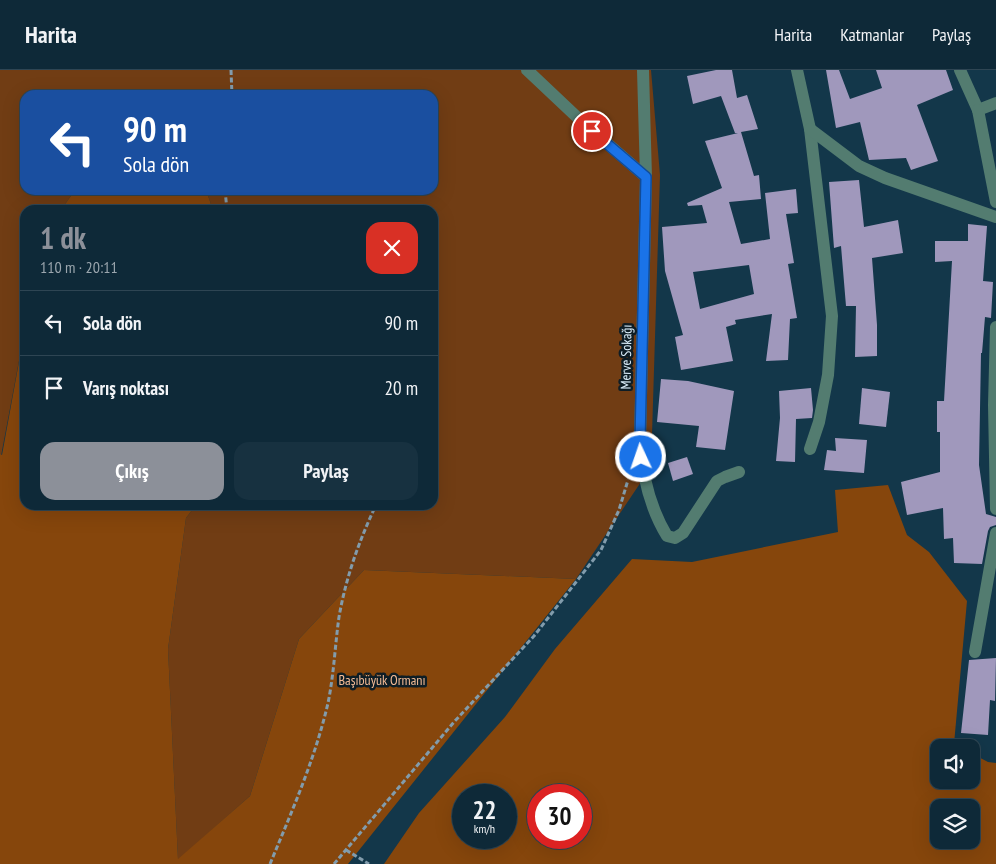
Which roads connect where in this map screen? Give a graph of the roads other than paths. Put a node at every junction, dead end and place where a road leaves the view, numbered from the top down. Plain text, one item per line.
1 (527, 70) edge
2 (643, 70) edge
3 (797, 70) edge
4 (960, 70) edge
5 (996, 103) edge
6 (978, 110) junction
7 (810, 129) junction
8 (646, 177) junction
9 (996, 202) edge
10 (996, 217) edge
11 (996, 328) edge
12 (810, 449) dead end
13 (739, 472) dead end
14 (996, 509) edge
15 (996, 533) edge
16 (975, 652) dead end

1 - 8 street
2 - 8 street, Merve Sokağı
3 - 7 street
4 - 6 street
5 - 6 street
6 - 9 street
7 - 10 street
7 - 12 street
8 - 13 street, Merve Sokağı
11 - 14 street
15 - 16 street

